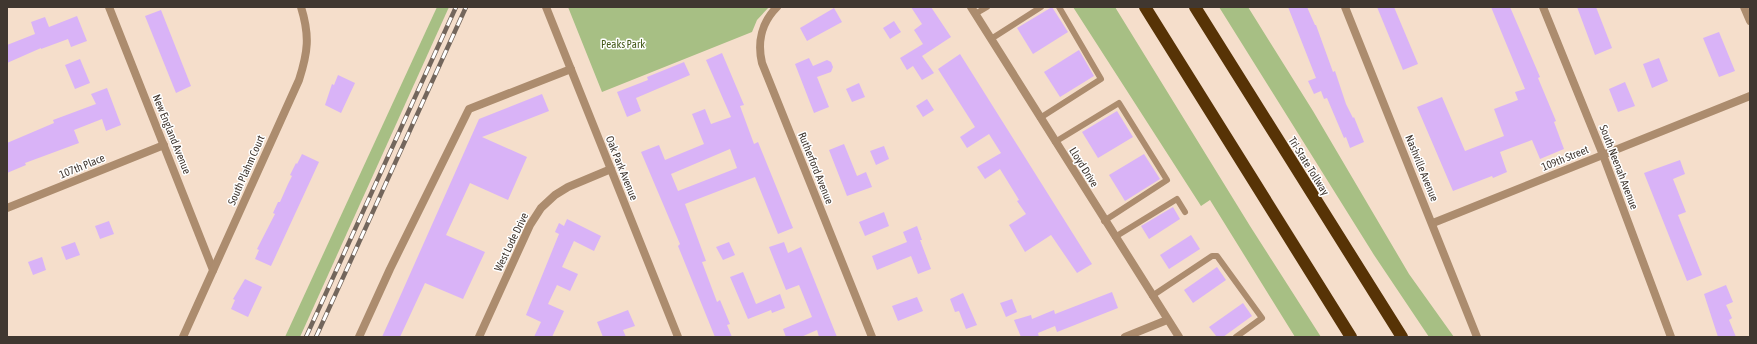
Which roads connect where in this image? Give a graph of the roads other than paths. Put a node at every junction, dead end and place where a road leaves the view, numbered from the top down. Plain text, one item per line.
1 (109, 7) edge
2 (301, 7) edge
3 (546, 7) edge
4 (777, 7) edge
5 (987, 7) edge
6 (1041, 7) edge
7 (1059, 7) edge
8 (1145, 7) edge
9 (1195, 7) edge
10 (1345, 7) edge
11 (1544, 7) edge
12 (1744, 7) edge
13 (973, 11) edge
14 (1750, 22) edge
15 (991, 39) junction
16 (570, 69) junction
17 (1750, 96) edge
18 (1040, 118) junction
19 (1055, 142) junction
20 (164, 145) junction
21 (1603, 155) junction
22 (611, 169) junction
23 (7, 208) edge
24 (1185, 212) dead end
25 (1104, 221) junction
26 (1432, 223) junction
27 (1115, 237) junction
28 (213, 270) junction
29 (1152, 296) junction
30 (1167, 320) junction
31 (183, 337) edge
32 (359, 337) edge
33 (479, 337) edge
34 (678, 337) edge
35 (872, 337) edge
36 (1125, 337) edge
37 (1179, 337) edge
38 (1236, 337) edge
39 (1351, 337) edge
40 (1402, 337) edge
41 (1477, 337) edge
42 (1671, 337) edge

1 - 20 street, New England Avenue
2 - 28 street, South Plahm Court
3 - 16 street, Oak Park Avenue
4 - 35 street, Rutherford Avenue
5 - 13 lane
6 - 15 lane
7 - 18 lane
8 - 39 highway
9 - 40 highway, Tri-State Tollway
10 - 26 street, Nashville Avenue
11 - 21 street, South Neenah Avenue
12 - 14 street
13 - 15 street, Lloyd Drive
15 - 18 street, Lloyd Drive
16 - 22 street, Oak Park Avenue
16 - 32 street
17 - 21 street, 109th Street
18 - 19 street, Lloyd Drive
19 - 25 street, Lloyd Drive
19 - 25 lane
20 - 23 street, 107th Place
20 - 28 street, New England Avenue
21 - 26 street, 109th Street
21 - 42 street, South Neenah Avenue
22 - 33 street, West Lode Drive
22 - 34 street, Oak Park Avenue
24 - 27 lane
25 - 27 street, Lloyd Drive
26 - 41 street, Nashville Avenue
27 - 29 street, Lloyd Drive
28 - 31 street, South Plahm Court
29 - 30 street, Lloyd Drive
29 - 38 lane
30 - 36 street
30 - 37 street, Lloyd Drive

